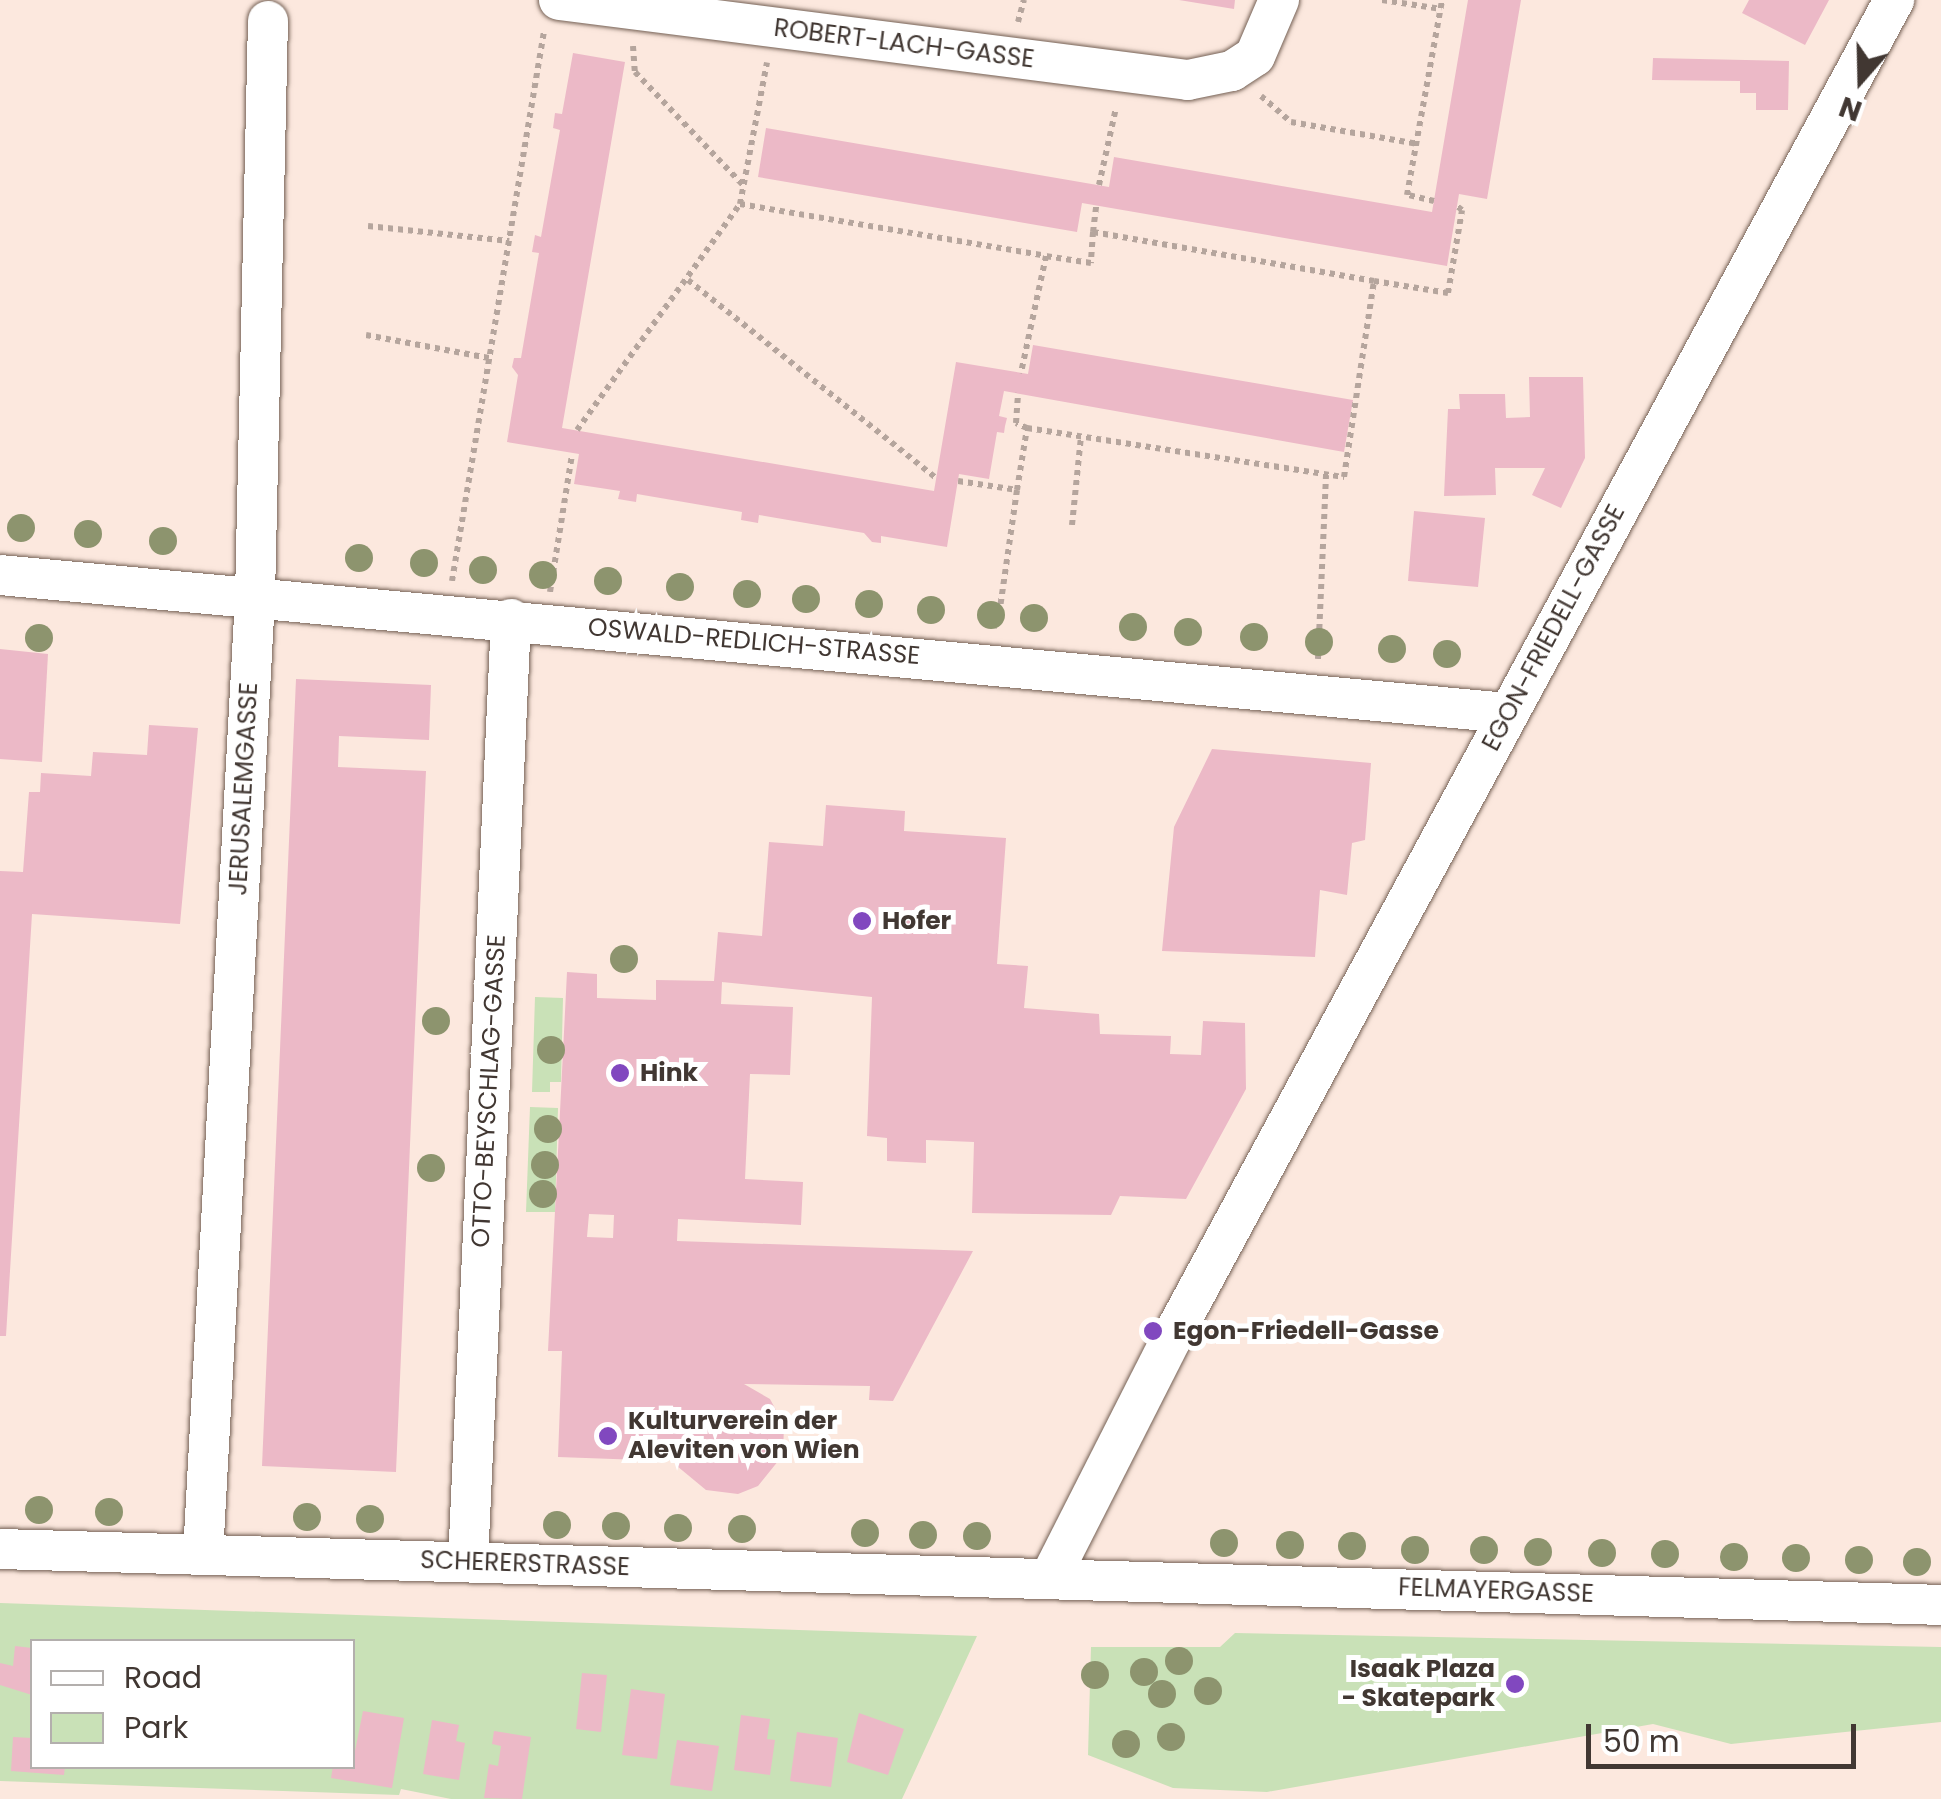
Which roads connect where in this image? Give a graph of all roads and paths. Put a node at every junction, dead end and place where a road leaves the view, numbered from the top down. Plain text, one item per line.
1 (1279, 0) edge
2 (1382, 0) edge
3 (1894, 0) edge
4 (1442, 4) edge
5 (553, 9) edge
6 (630, 9) junction
7 (268, 22) dead end
8 (773, 27) junction
9 (1232, 71) junction
10 (1124, 72) junction
11 (1418, 144) junction
12 (1098, 185) dead end
13 (744, 186) junction
14 (1434, 201) dead end
15 (740, 204) junction
16 (1096, 206) dead end
17 (1457, 206) dead end
18 (368, 226) dead end
19 (1093, 232) junction
20 (509, 241) junction
21 (1046, 256) junction
22 (688, 280) junction
23 (1374, 281) junction
24 (366, 335) dead end
25 (489, 358) junction
26 (1021, 373) dead end
27 (1018, 394) dead end
28 (1027, 428) junction
29 (577, 430) dead end
30 (1082, 436) junction
31 (572, 455) dead end
32 (1326, 475) junction
33 (936, 478) dead end
34 (958, 481) dead end
35 (1016, 490) junction
36 (1072, 525) dead end
37 (0, 575) edge
38 (254, 597) junction
39 (446, 614) junction
40 (528, 621) junction
41 (992, 664) junction
42 (1316, 695) junction
43 (1508, 713) junction
44 (0, 1549) edge
45 (204, 1556) junction
46 (468, 1562) junction
47 (1050, 1578) junction
48 (1941, 1605) edge

1 - 9 street
2 - 4 path
3 - 43 street, EGON-FRIEDELL-GASSE
4 - 11 path
5 - 6 street, ROBERT-LACH-GASSE
5 - 20 path
6 - 8 street, ROBERT-LACH-GASSE
6 - 13 path
7 - 38 street, JERUSALEMGASSE
8 - 10 street, ROBERT-LACH-GASSE
8 - 13 path
9 - 10 street, ROBERT-LACH-GASSE
9 - 11 path
10 - 12 path
11 - 14 path
13 - 15 path
15 - 21 path
15 - 22 path
16 - 19 path
17 - 23 path
18 - 20 path
19 - 21 path
19 - 23 path
20 - 25 path
21 - 26 path
22 - 29 path
22 - 33 path
23 - 32 path
24 - 25 path
25 - 39 path
27 - 28 path
28 - 30 path
28 - 35 path
30 - 32 path
30 - 36 path
31 - 40 path
32 - 42 path
34 - 35 path
35 - 41 path
37 - 38 street, OSWALD-REDLICH-STRASSE
38 - 39 street, OSWALD-REDLICH-STRASSE
38 - 45 street, JERUSALEMGASSE
39 - 40 street, OSWALD-REDLICH-STRASSE
40 - 41 street, OSWALD-REDLICH-STRASSE
40 - 46 street, OTTO-BEYSCHLAG-GASSE
41 - 42 street, OSWALD-REDLICH-STRASSE
42 - 43 street, OSWALD-REDLICH-STRASSE
43 - 47 street, EGON-FRIEDELL-GASSE
44 - 45 street, SCHERERSTRASSE
45 - 46 street, SCHERERSTRASSE
46 - 47 street, SCHERERSTRASSE
47 - 48 street, FELMAYERGASSE

